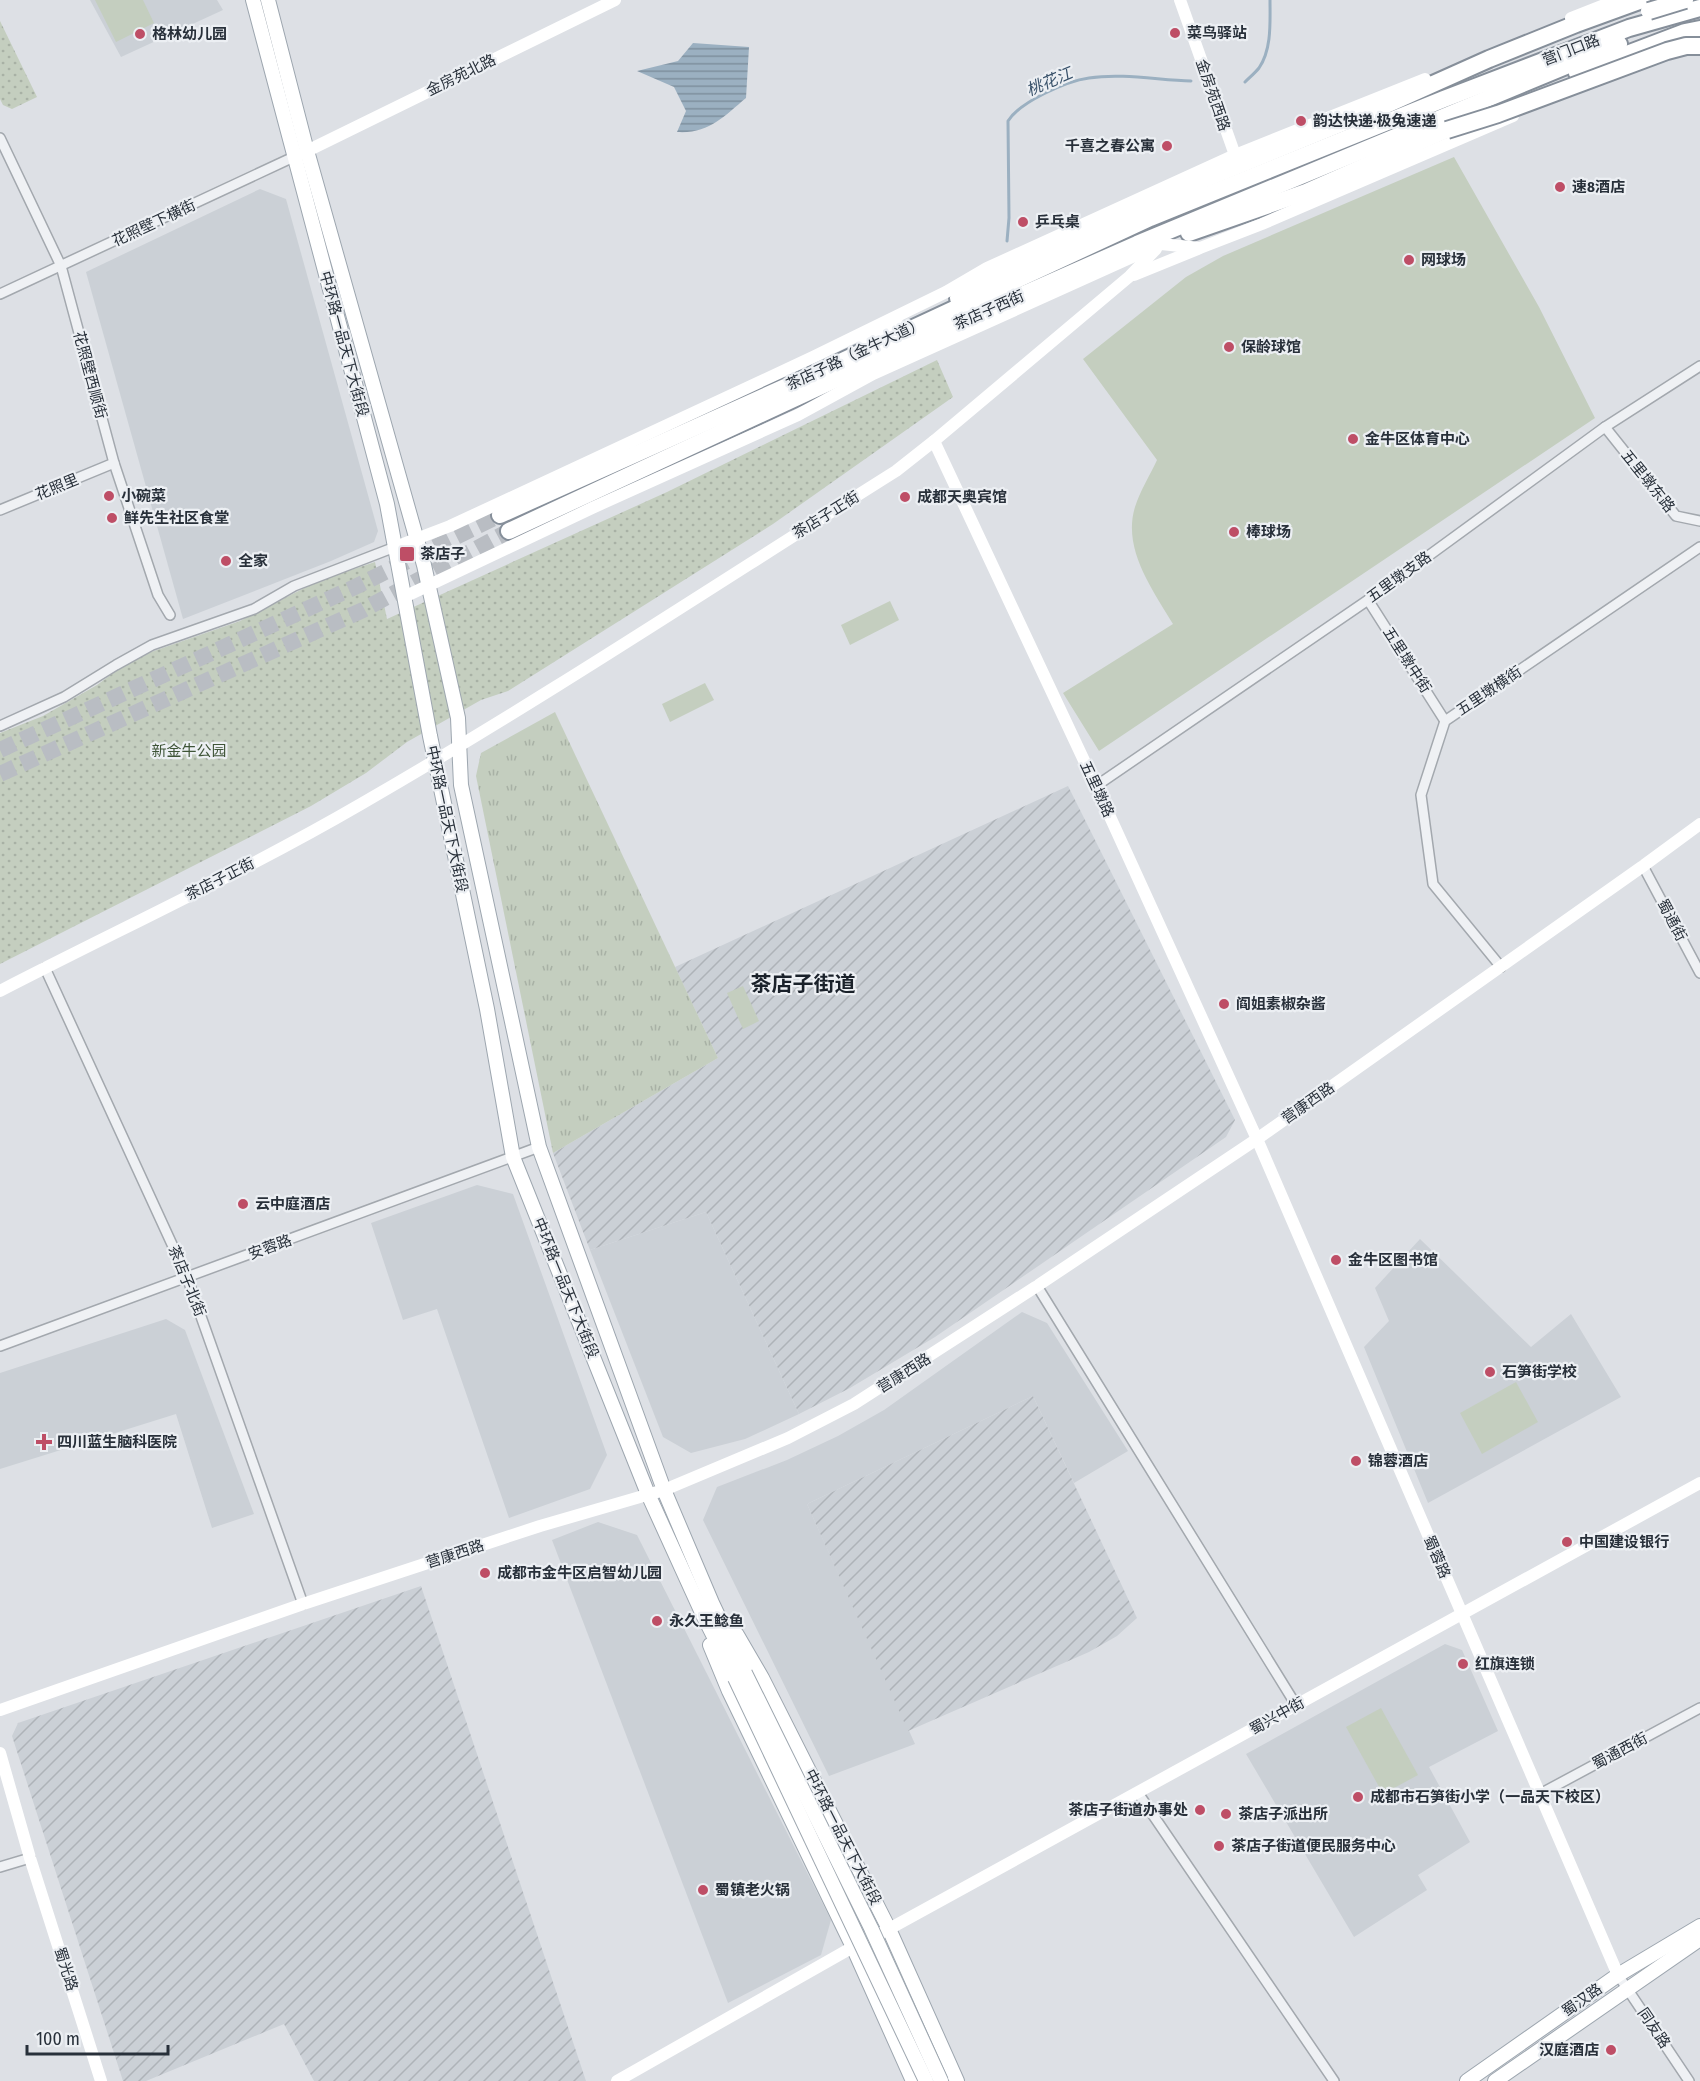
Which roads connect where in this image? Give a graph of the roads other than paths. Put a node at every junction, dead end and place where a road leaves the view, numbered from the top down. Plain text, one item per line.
1 (253, 0) edge
2 (268, 0) edge
3 (615, 0) edge
4 (1180, 0) edge
5 (1617, 0) edge
6 (1642, 0) edge
7 (1657, 0) edge
8 (1685, 0) edge
9 (1700, 0) edge
10 (1594, 4) edge
11 (1700, 8) edge
12 (1696, 24) edge
13 (1700, 46) edge
14 (1444, 99) joint
15 (1476, 103) joint
16 (1384, 106) junction
17 (1447, 130) junction
18 (0, 138) edge
19 (301, 154) junction
20 (1235, 155) junction
21 (1159, 239) junction
22 (1200, 248) junction
23 (62, 266) junction
24 (1130, 276) junction
25 (946, 292) junction
26 (0, 294) edge
27 (928, 320) junction
28 (1700, 366) edge
29 (825, 369) junction
30 (1605, 427) junction
31 (934, 441) junction
32 (114, 463) junction
33 (0, 510) edge
34 (500, 515) tunnel mouth
35 (1700, 521) edge
36 (509, 531) tunnel mouth
37 (417, 539) junction
38 (395, 547) junction
39 (1700, 547) edge
40 (428, 587) junction
41 (405, 597) junction
42 (1368, 600) junction
43 (170, 615) dead end
44 (1445, 721) junction
45 (0, 726) edge
46 (460, 745) junction
47 (435, 759) junction
48 (1096, 786) junction
49 (1700, 824) edge
50 (1643, 866) junction
51 (1501, 967) junction
52 (45, 968) junction
53 (1700, 973) edge
54 (0, 991) edge
55 (1257, 1138) junction
56 (539, 1147) junction
57 (513, 1156) junction
58 (187, 1277) junction
59 (1037, 1286) junction
60 (0, 1346) edge
61 (1700, 1483) edge
62 (664, 1490) junction
63 (648, 1494) junction
64 (712, 1603) junction
65 (303, 1604) junction
66 (1461, 1614) junction
67 (704, 1617) junction
68 (740, 1676) junction
69 (1296, 1705) junction
70 (1700, 1708) edge
71 (0, 1710) edge
72 (0, 1753) edge
73 (1138, 1793) junction
74 (1540, 1794) junction
75 (30, 1858) junction
76 (0, 1867) edge
77 (1700, 1926) edge
78 (889, 1929) junction
79 (1700, 1939) edge
80 (853, 1947) junction
81 (1618, 1975) junction
82 (1628, 1989) junction
83 (102, 2081) edge
84 (617, 2081) edge
85 (914, 2081) edge
86 (926, 2081) edge
87 (941, 2081) edge
88 (957, 2081) edge
89 (1334, 2081) edge
90 (1467, 2081) edge
91 (1495, 2081) edge
92 (1689, 2081) edge

1 - 19 main road, 中环路一品天下大街段
2 - 19 main road, 中环路一品天下大街段
3 - 19 street, 金房苑北路
4 - 20 street, 金房苑西路
5 - 10 street
6 - 16 highway
7 - 9 street
8 - 16 highway, bridge
10 - 20 street
11 - 14 highway, 营门口路
12 - 15 highway, 营门口路
12 - 17 highway, bridge
13 - 17 highway, bridge
13 - 22 street
14 - 27 highway, 茶店子路（金牛大道）
15 - 21 highway, 茶店子西街
16 - 27 highway
17 - 21 highway
18 - 23 street, 花照壁西顺街
19 - 23 street, 花照壁下横街
19 - 37 main road, 中环路一品天下大街段
19 - 38 main road, 中环路一品天下大街段
20 - 25 street
21 - 22 street
21 - 24 street, 茶店子正街
21 - 36 highway, 茶店子西街
21 - 40 street
22 - 24 street
23 - 26 street, 花照壁下横街
23 - 32 street, 花照壁西顺街
24 - 31 street, 茶店子正街
25 - 29 street
25 - 37 street
27 - 29 highway, 茶店子路（金牛大道）
28 - 30 street, 五里墩支路
29 - 34 highway, 茶店子路（金牛大道）
30 - 35 street, 五里墩东路
30 - 42 street, 五里墩支路
31 - 46 street, 茶店子正街
31 - 48 street, 五里墩路
32 - 33 street, 花照里
32 - 43 street, 花照壁西顺街
37 - 38 street
37 - 40 main road, 中环路一品天下大街段
38 - 41 main road, 中环路一品天下大街段
38 - 45 street
39 - 44 street, 五里墩横街
40 - 41 street
40 - 46 main road, 中环路一品天下大街段
41 - 47 main road, 中环路一品天下大街段
42 - 44 street, 五里墩中街
42 - 48 street, 五里墩支路
44 - 51 street, 五里墩横街
46 - 47 street, 茶店子正街
46 - 56 main road, 中环路一品天下大街段
47 - 52 street, 茶店子正街
47 - 57 main road, 中环路一品天下大街段
48 - 55 street, 五里墩路
49 - 50 street, 营康西路
50 - 51 street, 营康西路
50 - 53 street, 蜀通街
51 - 55 street, 营康西路
52 - 54 street, 茶店子正街
52 - 58 street, 茶店子北街
55 - 59 street, 营康西路
55 - 66 street, 蜀蓉路
56 - 57 street, 安蓉路
56 - 62 main road, 中环路一品天下大街段
57 - 58 street, 安蓉路
57 - 63 main road, 中环路一品天下大街段
58 - 60 street, 安蓉路
58 - 65 street, 茶店子北街
59 - 62 street, 营康西路
59 - 69 street
61 - 66 street, 蜀兴中街
62 - 63 street, 营康西路
62 - 64 main road, 中环路一品天下大街段
63 - 65 street, 营康西路
63 - 67 main road, 中环路一品天下大街段
64 - 68 main road, 中环路一品天下大街段
64 - 78 main road, 中环路一品天下大街段
65 - 71 street, 营康西路
66 - 69 street, 蜀兴中街
66 - 74 street, 蜀蓉路
67 - 68 main road, 中环路一品天下大街段
67 - 80 main road, 中环路一品天下大街段
68 - 86 main road, bridge
68 - 87 main road, bridge
69 - 73 street, 蜀兴中街
70 - 74 street, 蜀通西街
72 - 75 street, 蜀光路
73 - 78 street, 蜀兴中街
73 - 89 street
74 - 81 street, 蜀蓉路
75 - 76 street
75 - 83 street, 蜀光路
77 - 81 main road, 蜀汉路
78 - 80 street, 蜀兴中街
78 - 88 main road, 中环路一品天下大街段
79 - 82 main road, 蜀汉路
80 - 84 street, 蜀兴中街
80 - 85 main road, 中环路一品天下大街段
81 - 82 street, 同友路
81 - 90 main road, 蜀汉路
82 - 91 main road, 蜀汉路
82 - 92 street, 同友路

